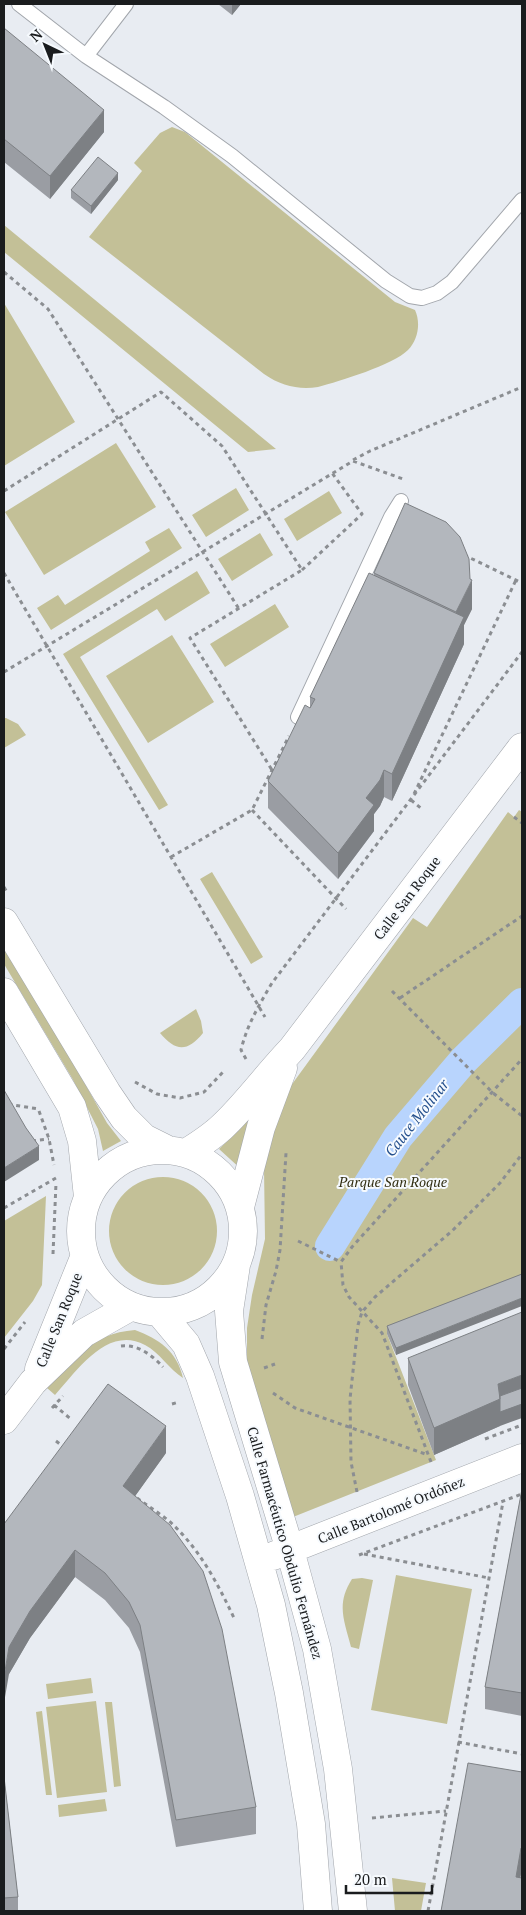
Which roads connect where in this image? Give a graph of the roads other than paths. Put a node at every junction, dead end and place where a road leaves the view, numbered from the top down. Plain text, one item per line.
1 (19, 4) edge
2 (126, 4) edge
3 (86, 56) junction
4 (522, 200) edge
5 (401, 501) dead end
6 (298, 718) edge
7 (522, 746) edge
8 (6, 909) edge
9 (4, 992) edge
10 (292, 1050) junction
11 (176, 1151) junction
12 (88, 1198) junction
13 (240, 1207) junction
14 (84, 1258) junction
15 (236, 1265) junction
16 (130, 1307) junction
17 (160, 1313) junction
18 (29, 1388) junction
19 (4, 1420) edge
20 (522, 1458) edge
21 (290, 1550) junction
22 (259, 1561) junction
23 (318, 1911) edge
24 (353, 1911) edge

1 - 3 lane
2 - 3 lane
3 - 4 lane
5 - 6 lane
7 - 10 street, Calle San Roque
8 - 11 street
9 - 12 street
10 - 11 street, Calle San Roque
10 - 13 street, Calle San Roque
11 - 12 street
11 - 13 street
12 - 14 street
13 - 15 street
14 - 16 street
14 - 18 street, Calle San Roque
15 - 17 street
15 - 21 street, Calle Farmacéutico Obdulio Fernández
16 - 17 street
16 - 18 street, Calle San Roque
17 - 22 street
18 - 19 street, Calle San Roque
20 - 21 street, Calle Bartolomé Ordóñez
21 - 22 street, Calle Bartolomé Ordóñez
21 - 24 street, Calle Farmacéutico Obdulio Fernández
22 - 23 street

